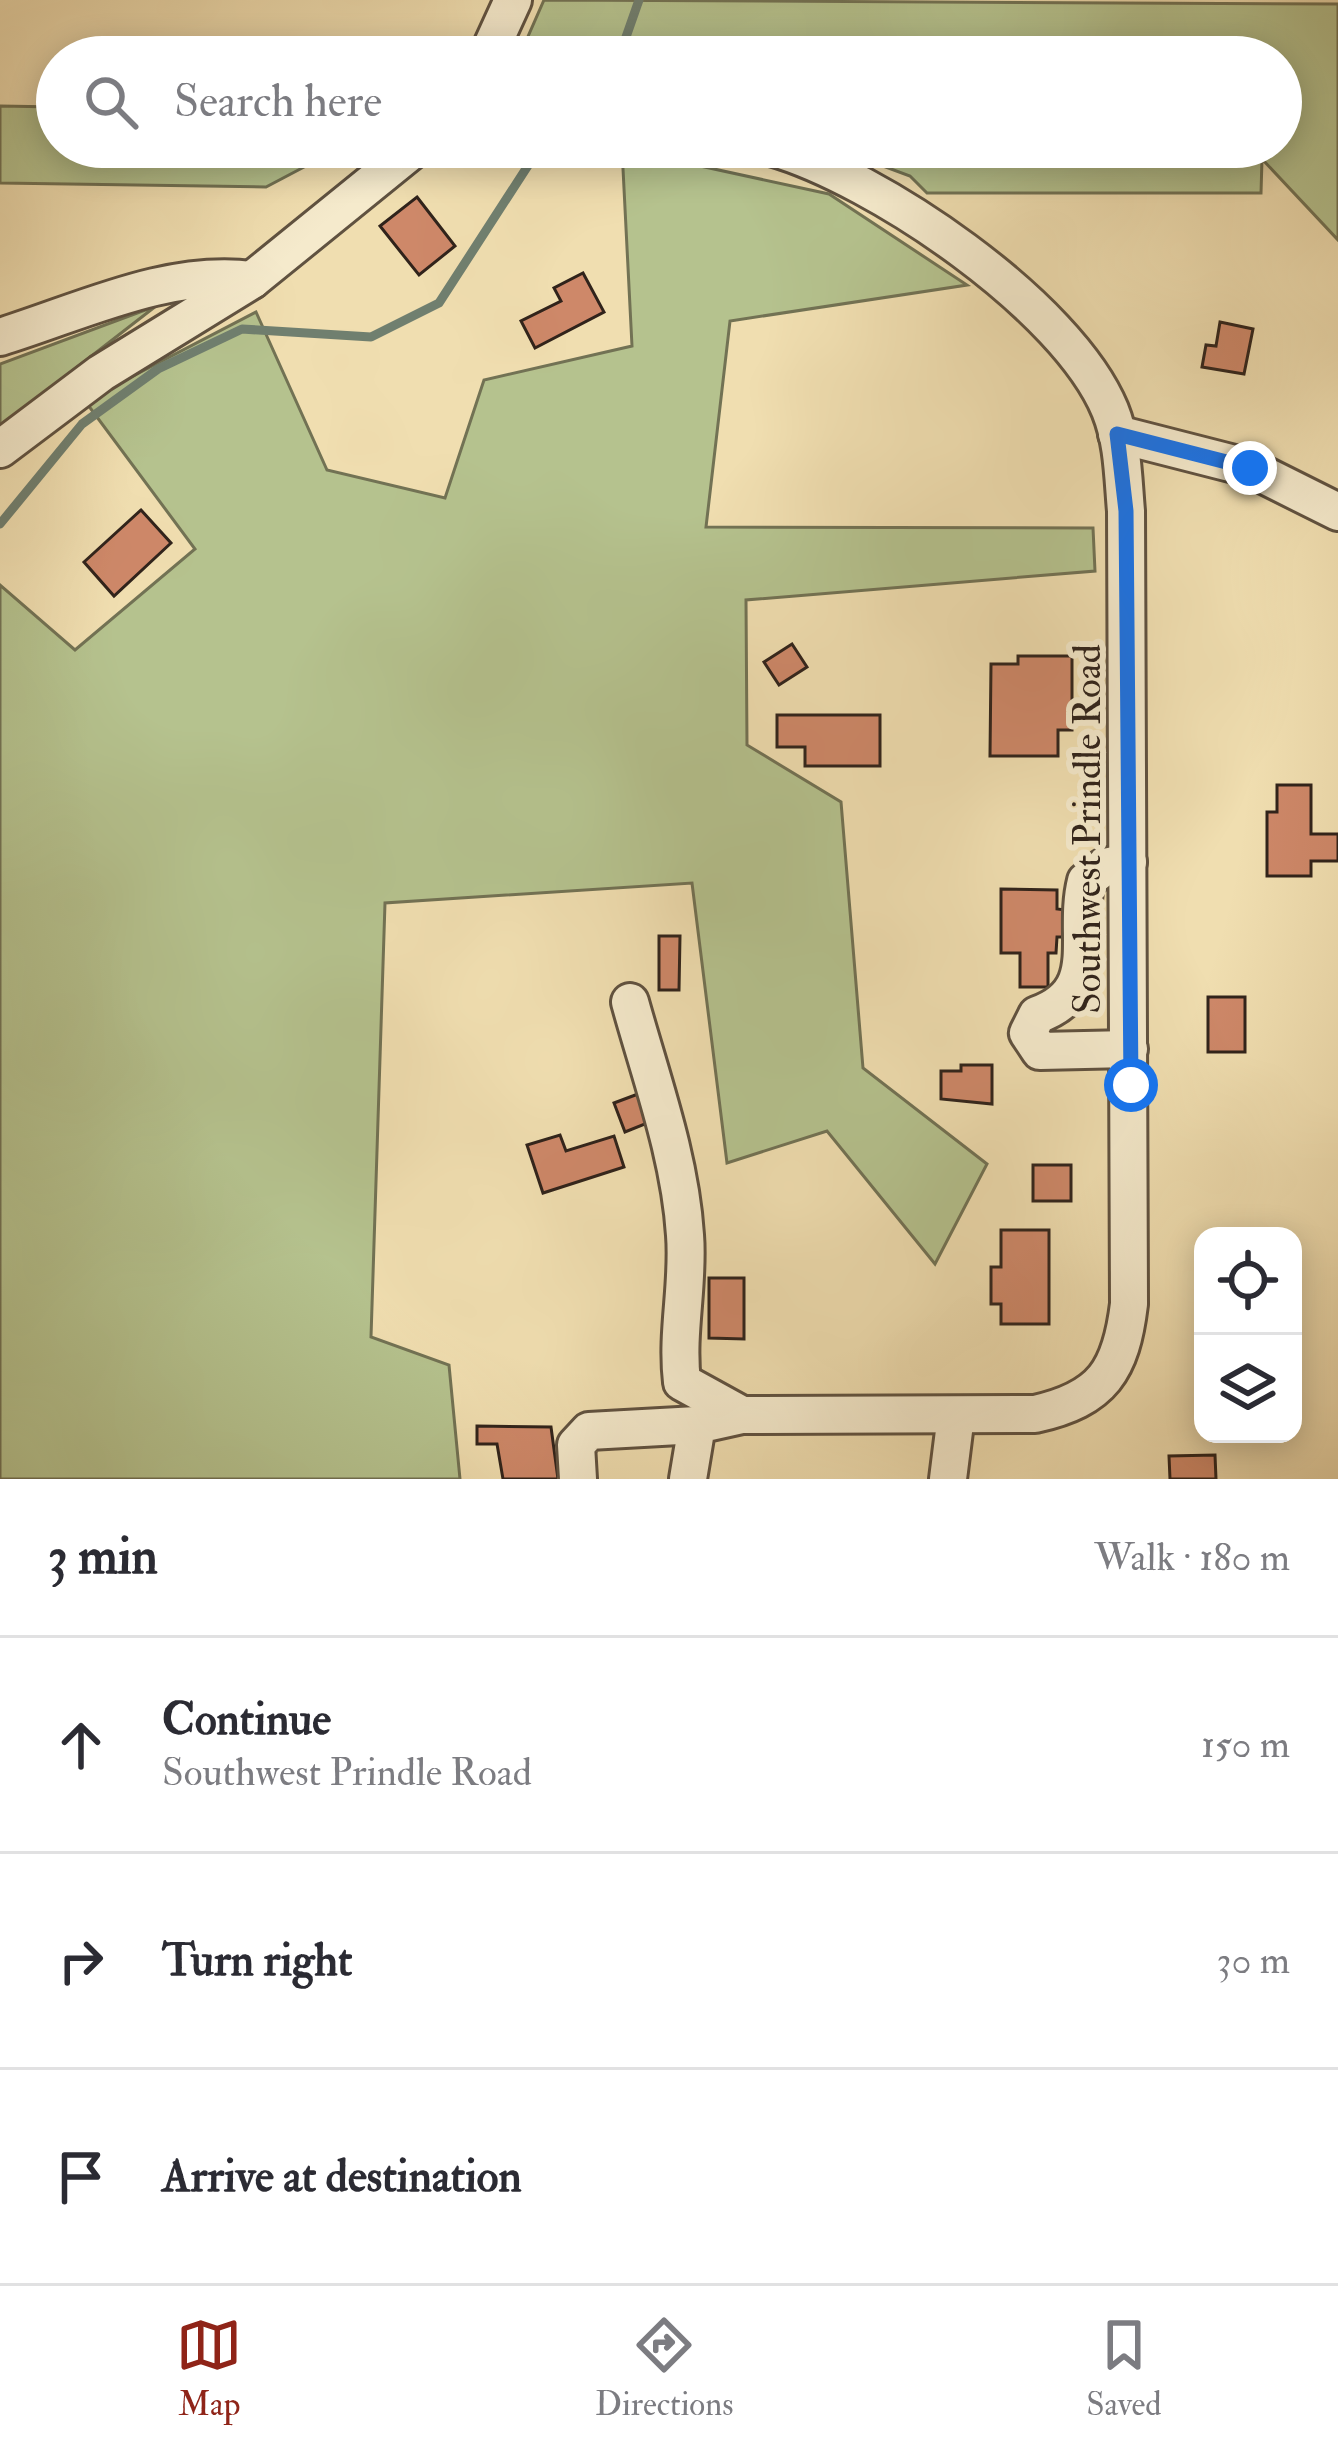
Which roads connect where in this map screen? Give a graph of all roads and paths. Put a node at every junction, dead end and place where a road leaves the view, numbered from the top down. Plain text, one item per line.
1 (513, 0) edge
2 (497, 36) edge
3 (390, 168) edge
4 (833, 168) edge
5 (252, 280) junction
6 (0, 338) edge
7 (1117, 434) junction
8 (0, 449) edge
9 (1338, 512) edge
10 (1128, 862) junction
11 (630, 1001) dead end
12 (1130, 1049) junction
13 (742, 1415) junction
14 (956, 1415) junction
15 (697, 1425) junction
16 (578, 1479) edge
17 (688, 1479) edge
18 (948, 1479) edge

1 - 2 street
3 - 5 street
4 - 7 street, Southwest Prindle Road
5 - 6 street
5 - 8 street
7 - 9 street
7 - 10 street, Southwest Prindle Road
10 - 12 street, Southwest Prindle Road
10 - 12 street
11 - 13 street
12 - 14 street, Southwest Prindle Road
13 - 14 street, Southwest Prindle Road
13 - 15 street, Southwest Prindle Road
14 - 18 street
15 - 16 street, Southwest Prindle Road
15 - 17 street

